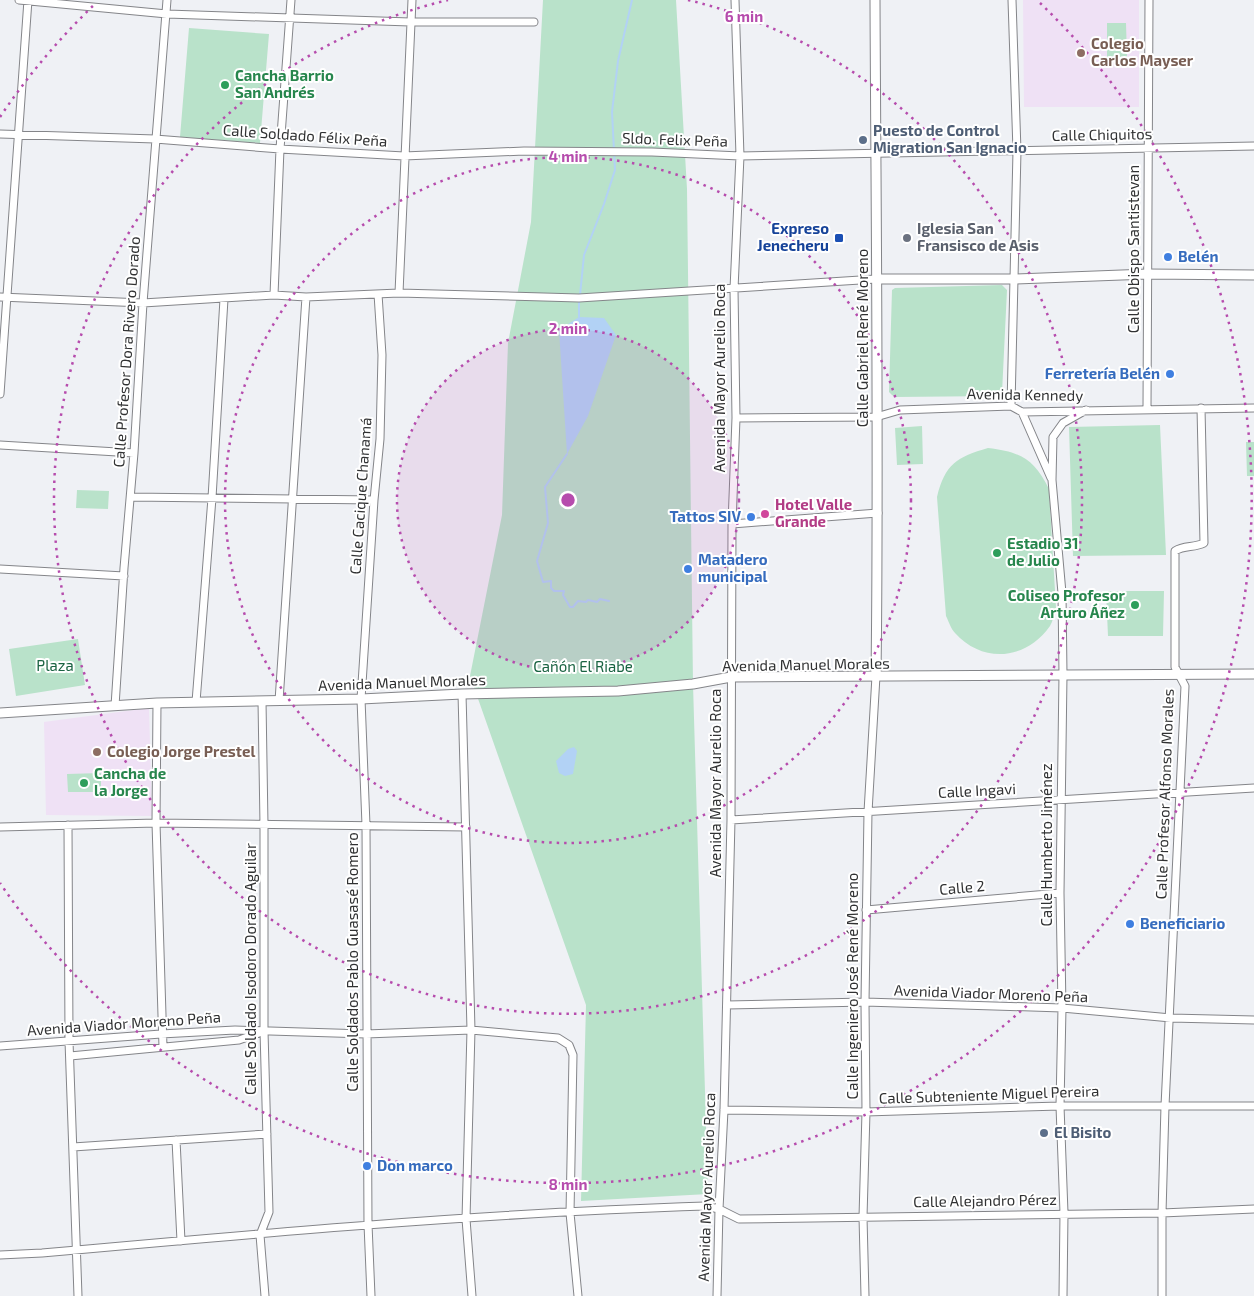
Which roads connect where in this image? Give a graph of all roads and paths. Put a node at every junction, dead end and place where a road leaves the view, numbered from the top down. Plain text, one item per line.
1 (19, 0) edge
2 (28, 0) edge
3 (167, 0) edge
4 (291, 0) edge
5 (412, 0) edge
6 (735, 0) edge
7 (875, 0) edge
8 (1012, 0) edge
9 (1149, 0) edge
10 (167, 14) junction
11 (290, 18) junction
12 (410, 22) junction
13 (534, 22) dead end
14 (0, 134) edge
15 (18, 135) junction
16 (155, 139) junction
17 (1254, 146) edge
18 (1148, 148) junction
19 (280, 149) junction
20 (1017, 151) junction
21 (609, 152) joint
22 (876, 153) junction
23 (404, 156) junction
24 (740, 156) junction
25 (1148, 274) junction
26 (1254, 274) edge
27 (1015, 279) junction
28 (876, 280) junction
29 (734, 289) junction
30 (399, 293) junction
31 (378, 294) junction
32 (274, 295) junction
33 (4, 297) edge
34 (306, 297) junction
35 (224, 299) junction
36 (143, 304) junction
37 (0, 394) edge
38 (1011, 406) junction
39 (1201, 408) junction
40 (1254, 408) edge
41 (1147, 409) junction
42 (1086, 410) junction
43 (1022, 412) junction
44 (876, 417) junction
45 (736, 418) junction
46 (0, 445) edge
47 (134, 453) junction
48 (1052, 480) junction
49 (131, 497) junction
50 (212, 498) junction
51 (293, 499) junction
52 (374, 500) junction
53 (878, 513) junction
54 (732, 524) junction
55 (0, 569) edge
56 (124, 576) junction
57 (1254, 674) edge
58 (1063, 675) junction
59 (1179, 675) junction
60 (876, 676) junction
61 (731, 678) junction
62 (462, 694) junction
63 (361, 700) junction
64 (262, 701) junction
65 (278, 701) junction
66 (196, 702) junction
67 (156, 703) junction
68 (115, 706) junction
69 (0, 713) edge
70 (1254, 788) edge
71 (1179, 792) junction
72 (1061, 800) junction
73 (868, 812) junction
74 (731, 820) junction
75 (156, 823) junction
76 (264, 824) junction
77 (68, 825) junction
78 (0, 826) edge
79 (366, 826) junction
80 (466, 827) junction
81 (1060, 893) junction
82 (866, 910) junction
83 (865, 1002) junction
84 (727, 1005) junction
85 (1062, 1008) junction
86 (1171, 1018) junction
87 (1254, 1020) edge
88 (471, 1030) junction
89 (264, 1031) junction
90 (161, 1034) junction
91 (366, 1034) junction
92 (69, 1040) junction
93 (0, 1046) edge
94 (163, 1047) junction
95 (70, 1056) junction
96 (1060, 1106) junction
97 (1165, 1106) junction
98 (1254, 1106) edge
99 (724, 1110) junction
100 (866, 1112) junction
101 (267, 1134) junction
102 (176, 1140) junction
103 (73, 1148) junction
104 (719, 1209) junction
105 (1254, 1209) edge
106 (570, 1212) junction
107 (1162, 1212) junction
108 (1064, 1213) junction
109 (863, 1217) junction
110 (466, 1219) junction
111 (368, 1224) junction
112 (260, 1235) junction
113 (181, 1241) junction
114 (77, 1250) junction
115 (0, 1255) edge
116 (78, 1296) edge
117 (265, 1296) edge
118 (371, 1296) edge
119 (472, 1296) edge
120 (578, 1296) edge
121 (717, 1296) edge
122 (865, 1296) edge
123 (1063, 1296) edge
124 (1162, 1296) edge

1 - 2 street
2 - 10 street
2 - 15 street
3 - 10 street, Calle Profesor Dora Rivero Dorado
4 - 11 street
5 - 12 street
6 - 24 street, Avenida Mayor Aurelio Roca
7 - 22 street, Calle Gabriel René Moreno
8 - 20 street
9 - 18 street, Calle Obispo Santistevan
10 - 11 street
10 - 16 street, Calle Profesor Dora Rivero Dorado
11 - 12 street
11 - 19 street
12 - 13 street
12 - 23 street
14 - 15 street, Calle Soldado Félix Peña
15 - 16 street, Calle Soldado Félix Peña
15 - 33 street
16 - 19 street, Calle Soldado Félix Peña
16 - 36 street, Calle Profesor Dora Rivero Dorado
17 - 18 street, Calle Chiquitos
18 - 20 street, Calle Chiquitos
18 - 25 street, Calle Obispo Santistevan
19 - 23 street, Calle Soldado Félix Peña
19 - 32 street
20 - 22 street, Calle Chiquitos
20 - 27 street
21 - 23 street, Calle Soldado Félix Peña
21 - 24 street, Sldo. Felix Peña
22 - 24 street, Calle Chiquitos
22 - 28 street, Calle Gabriel René Moreno
23 - 30 street
24 - 29 street, Avenida Mayor Aurelio Roca
25 - 26 street
25 - 27 street
25 - 41 street, Calle Obispo Santistevan
27 - 28 street
27 - 38 street
28 - 29 street
28 - 44 street, Calle Gabriel René Moreno
29 - 30 street
29 - 45 street, Avenida Mayor Aurelio Roca
30 - 31 street
31 - 34 street
31 - 52 street, Calle Cacique Chanamá
32 - 34 street
32 - 35 street
33 - 36 street
33 - 37 street
34 - 51 street
35 - 36 street
35 - 50 street
36 - 47 street, Calle Profesor Dora Rivero Dorado
38 - 43 street, Avenida Kennedy
38 - 44 street, Avenida Kennedy
39 - 40 street, Avenida Kennedy
39 - 41 street, Avenida Kennedy
39 - 59 street, Calle Profesor Alfonso Morales
41 - 42 street, Avenida Kennedy
42 - 43 street, Avenida Kennedy
42 - 48 street, Calle Humberto Jiménez
43 - 48 street
44 - 45 street, Avenida Kennedy
44 - 53 street, Calle Gabriel René Moreno
45 - 54 street, Avenida Mayor Aurelio Roca
46 - 47 street
47 - 49 street, Calle Profesor Dora Rivero Dorado
48 - 58 street, Calle Humberto Jiménez
49 - 50 street
49 - 56 street, Calle Profesor Dora Rivero Dorado
50 - 51 street
50 - 66 street
51 - 52 street
51 - 65 street
52 - 63 street, Calle Cacique Chanamá
53 - 54 street
53 - 60 street, Calle Gabriel René Moreno
54 - 61 street, Avenida Mayor Aurelio Roca
55 - 56 street
56 - 68 street, Calle Profesor Dora Rivero Dorado
57 - 59 street, Avenida Manuel Morales
58 - 59 street, Avenida Manuel Morales
58 - 60 street, Avenida Manuel Morales
58 - 72 street, Calle Humberto Jiménez
59 - 71 street, Calle Profesor Alfonso Morales
60 - 61 street, Avenida Manuel Morales
60 - 73 street, Calle Ingeniero José René Moreno
61 - 62 street, Avenida Manuel Morales
61 - 74 street, Avenida Mayor Aurelio Roca
62 - 63 street, Avenida Manuel Morales
62 - 80 street
63 - 65 street, Avenida Manuel Morales
63 - 79 street, Calle Soldados Pablo Guasasé Romero
64 - 65 street, Avenida Manuel Morales
64 - 66 street, Avenida Manuel Morales
64 - 76 street, Calle Soldado Isodoro Dorado Aguilar
66 - 67 street, Avenida Manuel Morales
67 - 68 street, Avenida Manuel Morales
67 - 75 street
68 - 69 street, Avenida Manuel Morales
70 - 71 street, Calle Ingavi
71 - 72 street, Calle Ingavi
71 - 86 street, Calle Profesor Alfonso Morales
72 - 73 street, Calle Ingavi
72 - 81 street, Calle Humberto Jiménez
73 - 74 street, Calle Ingavi
73 - 82 street, Calle Ingeniero José René Moreno
74 - 84 street, Avenida Mayor Aurelio Roca
75 - 76 street
75 - 77 street
75 - 90 street
76 - 79 street
76 - 89 street, Calle Soldado Isodoro Dorado Aguilar
77 - 78 street
77 - 92 street
79 - 80 street
79 - 91 street, Calle Soldados Pablo Guasasé Romero
80 - 88 street
81 - 82 street, Calle 2
81 - 85 street, Calle Humberto Jiménez
82 - 83 street, Calle Ingeniero José René Moreno
83 - 84 street, Avenida Viador Moreno Peña
83 - 85 street, Avenida Viador Moreno Peña
83 - 100 street, Calle Ingeniero José René Moreno
84 - 99 street, Avenida Mayor Aurelio Roca
85 - 86 street, Avenida Viador Moreno Peña
85 - 96 street, Calle Humberto Jiménez
86 - 87 street, Avenida Viador Moreno Peña
86 - 97 street, Calle Profesor Alfonso Morales
88 - 91 street
88 - 106 street
88 - 110 street
89 - 90 street, Avenida Viador Moreno Peña
89 - 91 street
89 - 94 street, Avenida Viador Moreno Peña
89 - 101 street, Calle Soldado Isodoro Dorado Aguilar
90 - 92 street, Avenida Viador Moreno Peña
90 - 94 street
91 - 111 street, Calle Soldados Pablo Guasasé Romero
92 - 93 street, Avenida Viador Moreno Peña
92 - 95 street
94 - 95 street, Avenida Viador Moreno Peña
95 - 103 street
96 - 97 street, Calle Subteniente Miguel Pereira
96 - 100 street, Calle Subteniente Miguel Pereira
96 - 108 street, Calle Humberto Jiménez
97 - 98 street, Calle Subteniente Miguel Pereira
97 - 107 street, Calle Profesor Alfonso Morales
99 - 100 street, Calle Subteniente Miguel Pereira
99 - 104 street, Avenida Mayor Aurelio Roca
100 - 109 street, Calle Ingeniero José René Moreno
101 - 102 street
101 - 112 street, Calle Soldado Isodoro Dorado Aguilar
102 - 103 street
102 - 113 street
103 - 114 street
104 - 106 street, Calle Alejandro Pérez
104 - 109 street, Calle Alejandro Pérez
104 - 121 street, Avenida Mayor Aurelio Roca
105 - 107 street, Calle Alejandro Pérez
106 - 110 street, Calle Alejandro Pérez
106 - 120 street
107 - 108 street, Calle Alejandro Pérez
107 - 124 street, Calle Profesor Alfonso Morales
108 - 109 street, Calle Alejandro Pérez
108 - 123 street, Calle Humberto Jiménez
109 - 122 street, Calle Ingeniero José René Moreno
110 - 111 street, Calle Alejandro Pérez
110 - 119 street
111 - 112 street, Calle Alejandro Pérez
111 - 118 street, Calle Soldados Pablo Guasasé Romero
112 - 113 street, Calle Alejandro Pérez
112 - 117 street
113 - 114 street, Calle Alejandro Pérez
114 - 115 street, Calle Alejandro Pérez
114 - 116 street

